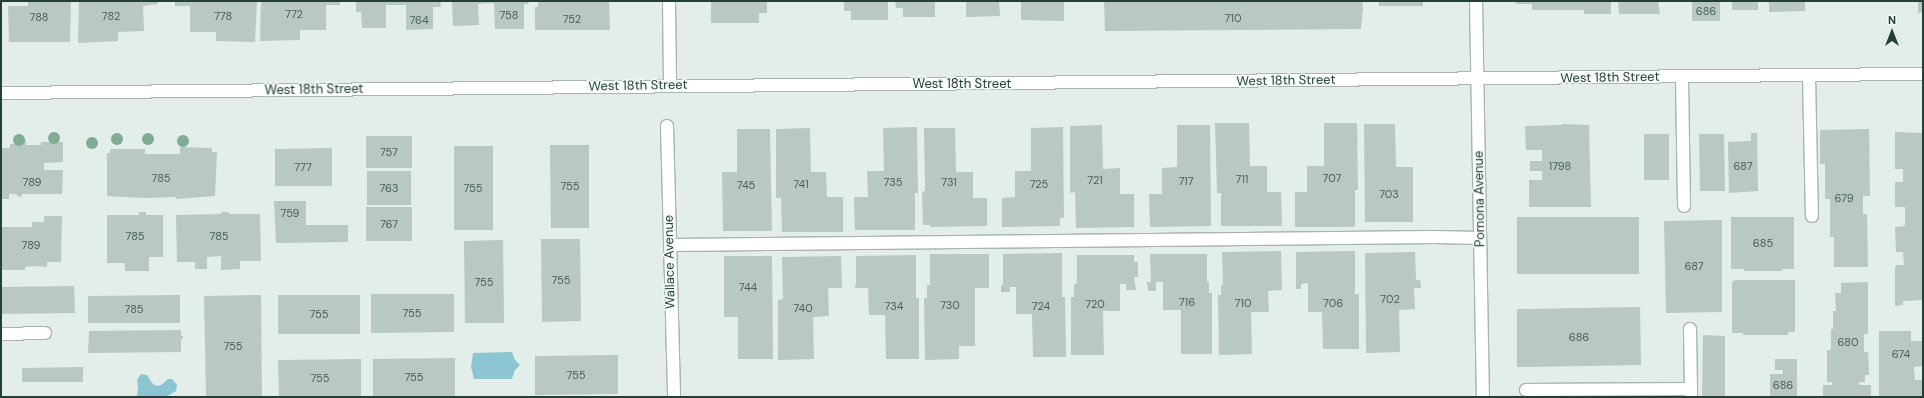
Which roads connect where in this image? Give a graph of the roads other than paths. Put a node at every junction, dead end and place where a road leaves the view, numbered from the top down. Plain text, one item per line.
1 (669, 1) edge
2 (1476, 1) edge
3 (1923, 74) edge
4 (1810, 76) junction
5 (1682, 78) junction
6 (1478, 80) junction
7 (670, 86) junction
8 (1, 93) edge
9 (668, 126) dead end
10 (1684, 206) dead end
11 (1812, 216) dead end
12 (1480, 238) junction
13 (670, 245) junction
14 (1690, 329) dead end
15 (45, 333) dead end
16 (1, 334) edge
17 (1526, 390) dead end
18 (1691, 393) edge
19 (674, 397) edge
20 (1483, 397) edge

1 - 7 street
2 - 6 street, Pomona Avenue
3 - 4 street, West 18th Street
4 - 5 street, West 18th Street
4 - 11 street
5 - 6 street, West 18th Street
5 - 10 street
6 - 7 street, West 18th Street
6 - 12 street, Pomona Avenue
7 - 8 street, West 18th Street
9 - 13 street, Wallace Avenue
12 - 13 street
12 - 20 street, Pomona Avenue
13 - 19 street, Wallace Avenue
14 - 18 street
15 - 16 street
17 - 18 street

